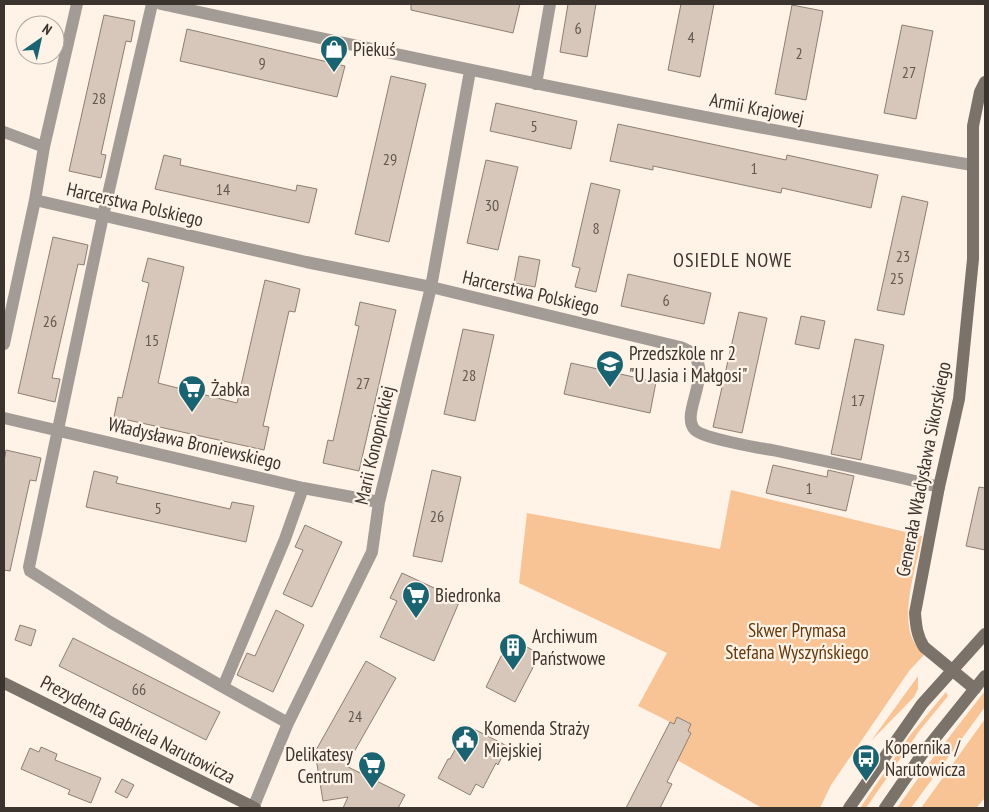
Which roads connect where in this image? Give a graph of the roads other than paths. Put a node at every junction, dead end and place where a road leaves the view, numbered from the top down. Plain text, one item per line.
1 (77, 4) edge
2 (152, 4) edge
3 (161, 4) edge
4 (550, 4) edge
5 (470, 71) junction
6 (985, 82) edge
7 (536, 84) junction
8 (4, 132) edge
9 (44, 147) junction
10 (972, 165) junction
11 (35, 200) junction
12 (104, 216) junction
13 (431, 288) junction
14 (4, 344) edge
15 (4, 418) edge
16 (59, 431) junction
17 (939, 487) junction
18 (303, 488) junction
19 (378, 502) junction
20 (985, 634) edge
21 (953, 670) junction
22 (985, 676) edge
23 (4, 683) edge
24 (223, 687) junction
25 (975, 689) junction
26 (288, 723) junction
27 (254, 808) edge
28 (849, 808) edge
29 (885, 808) edge

1 - 9 street
2 - 12 street
3 - 5 street, Armii Krajowej
4 - 7 street
5 - 7 street, Armii Krajowej
5 - 13 street, Marii Konopnickiej
6 - 10 street, Generała Władysława Sikorskiego
7 - 10 street, Armii Krajowej
8 - 9 street
9 - 11 street
10 - 17 street, Generała Władysława Sikorskiego
11 - 12 street, Harcerstwa Polskiego
11 - 14 street
12 - 13 street, Harcerstwa Polskiego
12 - 16 street
13 - 17 street, Harcerstwa Polskiego
13 - 19 street, Marii Konopnickiej
15 - 16 street, Władysława Broniewskiego
16 - 18 street, Władysława Broniewskiego
16 - 24 street
17 - 21 street, Generała Władysława Sikorskiego
18 - 19 street, Władysława Broniewskiego
18 - 24 street
19 - 26 street, Marii Konopnickiej
20 - 21 street
21 - 25 street, Generała Władysława Sikorskiego
21 - 28 street
22 - 25 street
23 - 27 street, Prezydenta Gabriela Narutowicza
24 - 26 street
25 - 29 street
26 - 27 street, Marii Konopnickiej

